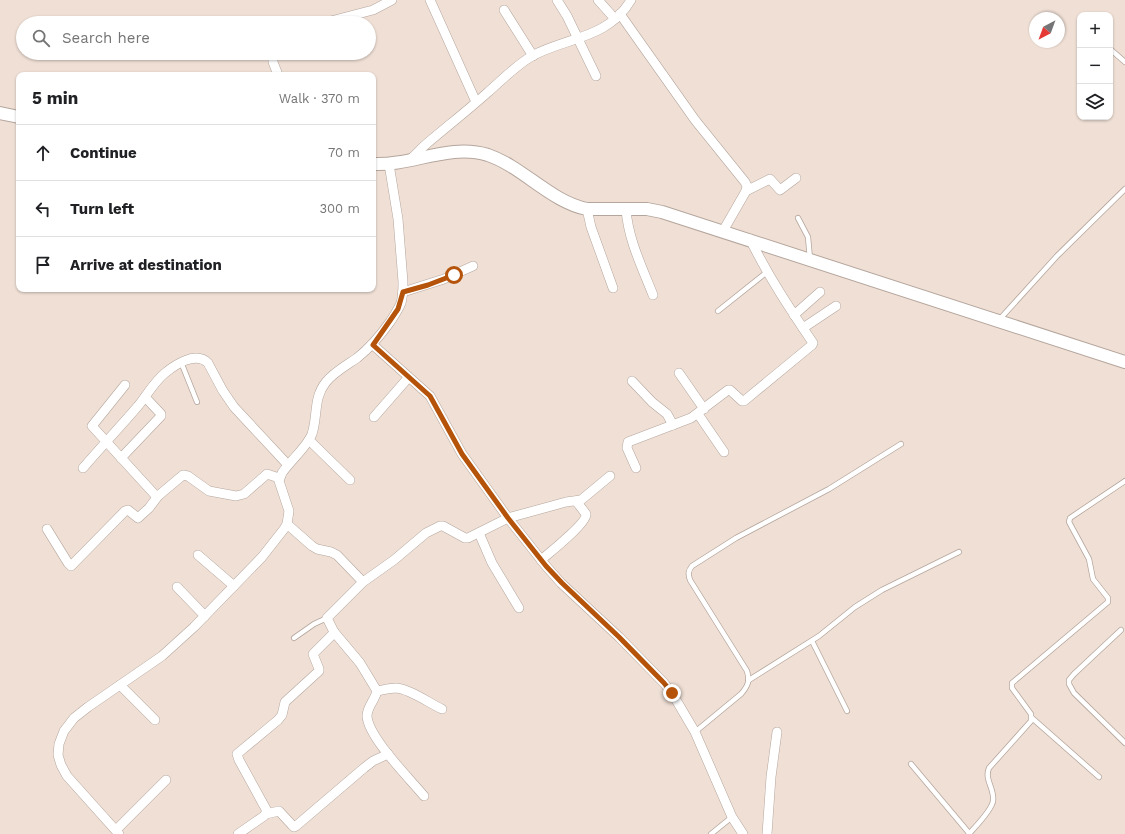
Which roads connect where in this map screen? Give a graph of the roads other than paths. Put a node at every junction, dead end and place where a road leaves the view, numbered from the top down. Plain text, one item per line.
1 (392, 0) edge
2 (430, 0) edge
3 (557, 0) edge
4 (598, 0) edge
5 (631, 0) edge
6 (504, 10) dead end
7 (350, 16) edge
8 (618, 17) junction
9 (578, 40) junction
10 (1113, 52) edge
11 (532, 56) junction
12 (273, 60) edge
13 (1125, 62) edge
14 (277, 72) edge
15 (596, 76) dead end
16 (476, 102) junction
17 (0, 114) edge
18 (16, 117) edge
19 (411, 159) junction
20 (376, 164) edge
21 (389, 164) junction
22 (796, 178) dead end
23 (1125, 189) edge
24 (746, 191) junction
25 (587, 209) junction
26 (626, 209) junction
27 (798, 218) dead end
28 (723, 231) junction
29 (750, 240) junction
30 (810, 259) junction
31 (473, 266) dead end
32 (767, 272) junction
33 (613, 288) dead end
34 (403, 292) junction
35 (820, 292) dead end
36 (654, 295) dead end
37 (836, 306) dead end
38 (718, 310) dead end
39 (794, 315) junction
40 (998, 321) junction
41 (803, 328) junction
42 (373, 345) junction
43 (181, 362) junction
44 (1125, 362) edge
45 (679, 373) dead end
46 (408, 378) junction
47 (632, 381) dead end
48 (125, 385) dead end
49 (145, 397) junction
50 (197, 402) dead end
51 (701, 411) junction
52 (374, 417) dead end
53 (673, 425) junction
54 (309, 440) junction
55 (106, 441) junction
56 (901, 444) dead end
57 (724, 452) dead end
58 (121, 458) junction
59 (288, 465) junction
60 (83, 468) dead end
61 (636, 468) dead end
62 (610, 476) dead end
63 (279, 478) junction
64 (350, 480) dead end
65 (1125, 481) edge
66 (158, 496) junction
67 (576, 501) junction
68 (508, 518) junction
69 (287, 524) junction
70 (47, 529) dead end
71 (479, 533) junction
72 (958, 552) dead end
73 (198, 555) dead end
74 (540, 560) junction
75 (363, 582) junction
76 (234, 586) junction
77 (177, 587) dead end
78 (518, 608) dead end
79 (205, 616) junction
80 (327, 618) junction
81 (1121, 630) dead end
82 (334, 632) junction
83 (294, 638) dead end
84 (812, 642) junction
85 (749, 680) junction
86 (120, 685) junction
87 (377, 691) junction
88 (442, 709) dead end
89 (847, 711) dead end
90 (1032, 718) junction
91 (155, 720) dead end
92 (695, 732) junction
93 (777, 732) dead end
94 (1125, 743) edge
95 (388, 754) junction
96 (911, 764) dead end
97 (1099, 777) dead end
98 (166, 780) dead end
99 (424, 796) dead end
100 (266, 814) junction
101 (732, 817) junction
102 (118, 832) edge
103 (238, 834) edge
104 (712, 834) edge
105 (743, 834) edge
106 (767, 834) edge
107 (969, 834) edge

1 - 7 street
2 - 16 street
3 - 9 street
4 - 8 street
5 - 8 street
6 - 11 street
8 - 9 street
8 - 24 street
9 - 11 street
9 - 15 street
10 - 13 lane
11 - 16 street
12 - 14 street
16 - 19 street
17 - 18 street
19 - 21 street
19 - 25 street
20 - 21 street
21 - 34 street
22 - 24 street
23 - 40 lane
24 - 28 street
25 - 26 street
25 - 33 street
26 - 28 street
26 - 36 street
27 - 30 lane
28 - 29 street
29 - 30 street
29 - 32 street
30 - 40 street
31 - 34 street
32 - 38 lane
32 - 39 street
34 - 42 street
35 - 39 street
37 - 41 street
39 - 41 street
40 - 44 street
41 - 51 street
42 - 46 street
42 - 54 street
43 - 49 street
43 - 50 lane
43 - 59 street
45 - 51 street
46 - 52 street
46 - 68 street
47 - 53 street
48 - 55 street
49 - 55 street
49 - 58 street
51 - 53 street
51 - 57 street
53 - 61 street
54 - 59 street
54 - 64 street
55 - 58 street
55 - 60 street
56 - 85 lane
58 - 66 street
59 - 63 street
62 - 67 street
63 - 66 street
63 - 69 street
65 - 90 lane
66 - 70 street
67 - 68 street
67 - 74 street
68 - 71 street
68 - 74 street
69 - 75 street
69 - 76 street
71 - 75 street
71 - 78 street
72 - 84 lane
73 - 76 street
74 - 92 street
75 - 80 street
76 - 79 street
77 - 79 street
79 - 86 street
80 - 82 street
80 - 83 lane
81 - 94 lane
82 - 87 street
82 - 100 street
84 - 85 lane
84 - 89 lane
85 - 92 lane
86 - 91 street
86 - 102 street
87 - 88 street
87 - 95 street
90 - 97 lane
90 - 107 lane
92 - 101 street
93 - 106 street
95 - 99 street
95 - 100 street
96 - 107 lane
98 - 102 street
100 - 103 street
101 - 104 lane
101 - 105 street

